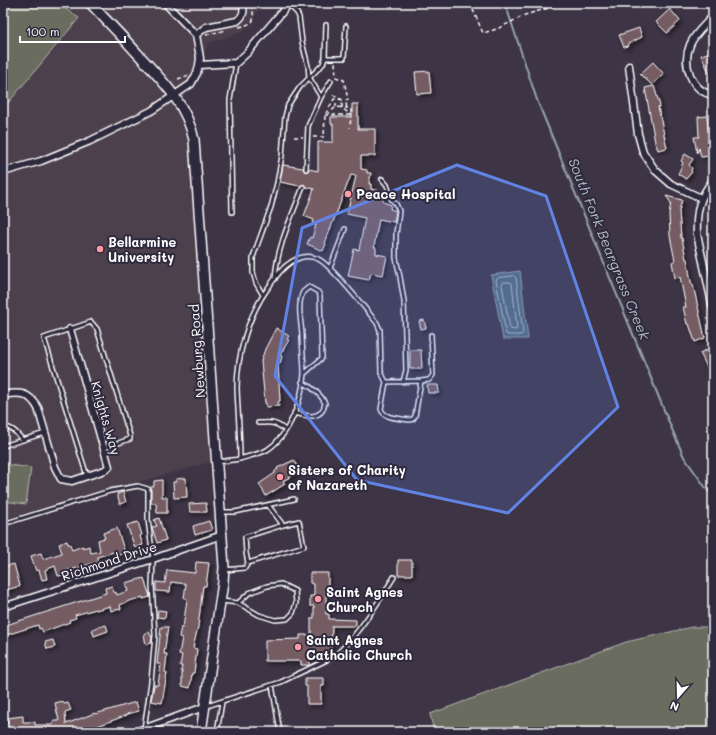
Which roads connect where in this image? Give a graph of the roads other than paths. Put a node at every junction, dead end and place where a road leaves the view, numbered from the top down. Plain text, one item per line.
1 (90, 3) edge
2 (165, 3) edge
3 (243, 3) edge
4 (289, 4) edge
5 (713, 16) edge
6 (326, 26) dead end
7 (346, 26) dead end
8 (197, 37) junction
9 (325, 58) junction
10 (236, 63) junction
11 (199, 65) junction
12 (629, 66) dead end
13 (309, 77) junction
14 (331, 81) dead end
15 (174, 95) junction
16 (713, 95) edge
17 (321, 97) junction
18 (306, 169) dead end
19 (3, 172) edge
20 (382, 180) dead end
21 (713, 180) edge
22 (303, 187) dead end
23 (702, 198) junction
24 (232, 212) dead end
25 (345, 229) dead end
26 (330, 268) junction
27 (275, 278) junction
28 (263, 296) junction
29 (713, 308) edge
30 (70, 329) junction
31 (431, 335) dead end
32 (304, 374) junction
33 (421, 381) junction
34 (302, 382) junction
35 (386, 382) junction
36 (403, 382) junction
37 (3, 395) edge
38 (294, 413) junction
39 (258, 423) dead end
40 (3, 427) edge
41 (285, 430) junction
42 (45, 433) junction
43 (23, 440) junction
44 (3, 446) edge
45 (104, 448) junction
46 (240, 458) junction
47 (217, 462) junction
48 (87, 476) junction
49 (294, 499) dead end
50 (268, 505) junction
51 (221, 512) junction
52 (3, 524) edge
53 (283, 525) junction
54 (222, 535) junction
55 (153, 559) junction
56 (248, 563) junction
57 (224, 570) junction
58 (394, 577) dead end
59 (220, 600) junction
60 (238, 603) junction
61 (3, 607) edge
62 (272, 685) junction
63 (222, 702) junction
64 (204, 707) junction
65 (143, 731) edge
66 (136, 732) edge
67 (200, 732) edge
68 (217, 732) edge
69 (280, 732) edge

1 - 15 main road, Newburg Road
2 - 8 street
3 - 8 street
4 - 10 street
4 - 13 lane
5 - 16 street
6 - 9 lane
7 - 9 lane
8 - 11 street
9 - 13 lane
10 - 11 street
10 - 24 lane
11 - 15 street
12 - 23 street
13 - 17 lane
13 - 28 lane
14 - 17 lane
15 - 19 street
15 - 47 main road, Newburg Road
17 - 18 lane
20 - 36 lane
21 - 23 street
22 - 27 lane
23 - 29 street
25 - 26 lane
26 - 27 lane
26 - 35 lane
27 - 28 lane
28 - 46 lane
30 - 45 street, Knights Way
30 - 45 lane
30 - 48 lane
31 - 33 lane
32 - 32 lane
32 - 34 lane
33 - 35 lane
33 - 36 lane
34 - 38 lane
34 - 38 lane
35 - 36 lane
37 - 42 street, Knights Way
38 - 41 lane
39 - 41 lane
40 - 43 lane
41 - 46 lane
42 - 43 lane
42 - 48 street, Knights Way
43 - 44 lane
45 - 48 street, Knights Way
46 - 47 lane
47 - 51 main road, Newburg Road
49 - 50 lane
50 - 51 lane
50 - 53 lane
51 - 54 main road, Newburg Road
52 - 55 lane
53 - 56 lane
53 - 56 lane
54 - 55 street, Richmond Drive
54 - 57 main road, Newburg Road
55 - 61 street, Richmond Drive
55 - 65 lane
56 - 57 lane
57 - 59 main road, Newburg Road
58 - 62 lane
59 - 60 lane
59 - 64 main road, Newburg Road
60 - 60 lane
62 - 63 lane
62 - 69 lane
63 - 64 lane
63 - 68 lane
64 - 65 street
64 - 67 main road, Newburg Road
65 - 66 street

